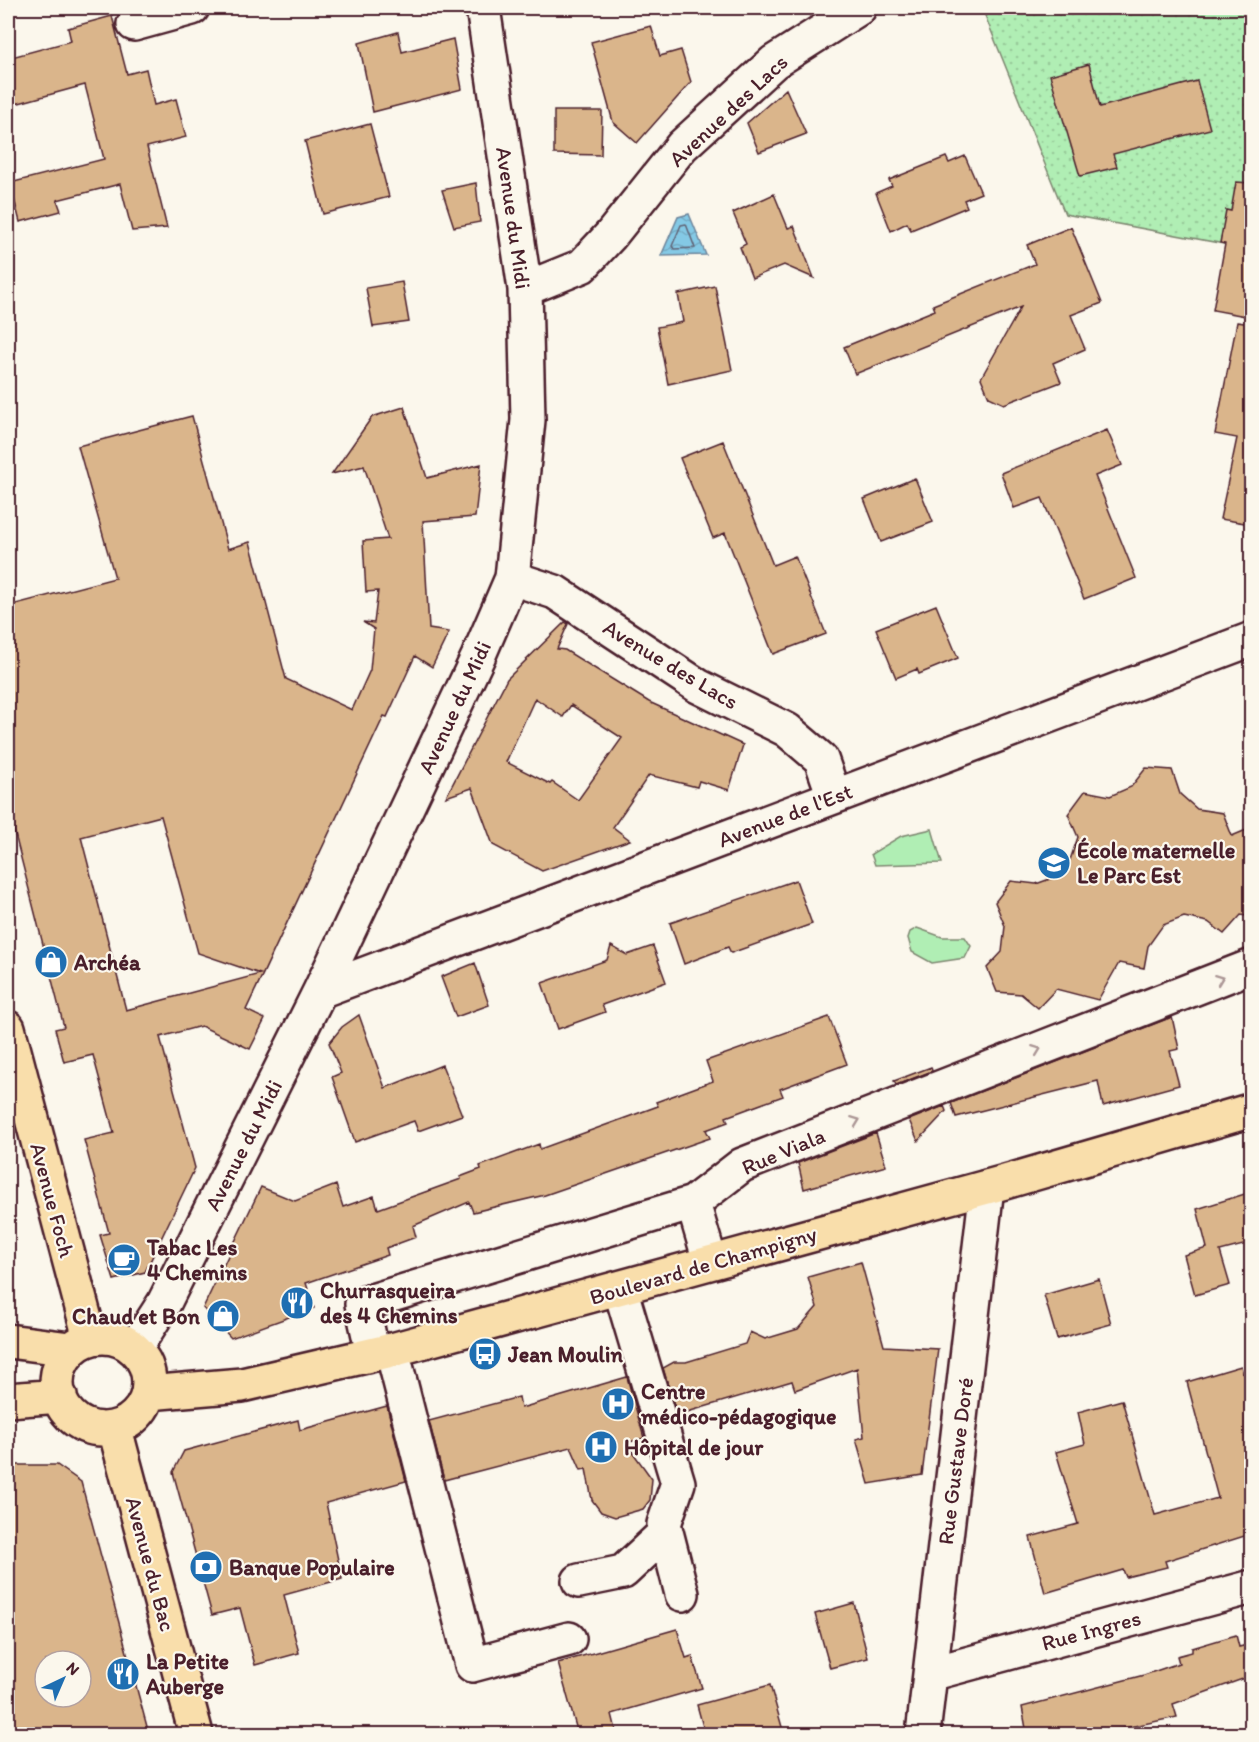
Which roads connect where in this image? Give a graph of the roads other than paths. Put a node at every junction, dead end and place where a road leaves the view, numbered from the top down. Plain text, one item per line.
1 (192, 8) edge
2 (483, 8) edge
3 (860, 8) edge
4 (134, 24) dead end
5 (525, 289) junction
6 (512, 578) junction
7 (1251, 639) edge
8 (834, 796) junction
9 (1251, 966) edge
10 (320, 991) junction
11 (8, 1028) edge
12 (1251, 1110) edge
13 (987, 1187) junction
14 (693, 1203) junction
15 (710, 1262) junction
16 (620, 1288) junction
17 (8, 1341) edge
18 (80, 1343) junction
19 (135, 1348) junction
20 (383, 1352) junction
21 (148, 1393) junction
22 (60, 1396) junction
23 (8, 1400) edge
24 (115, 1429) junction
25 (666, 1532) junction
26 (579, 1581) dead end
27 (1251, 1587) edge
28 (682, 1594) dead end
29 (569, 1639) dead end
30 (930, 1674) junction
31 (196, 1734) edge
32 (922, 1734) edge

1 - 4 street
2 - 5 street, Avenue du Midi
3 - 5 street, Avenue des Lacs
5 - 6 street, Avenue du Midi
6 - 8 street, Avenue des Lacs
6 - 10 street, Avenue du Midi
7 - 8 street, Avenue de l'Est
8 - 10 street, Avenue de l'Est
14 -> 9 street, Rue Viala
10 - 19 street, Avenue du Midi
11 - 18 main road, Avenue Foch
12 - 13 main road, Boulevard de Champigny
13 - 15 main road, Boulevard de Champigny
13 - 30 street, Rue Gustave Doré
14 - 15 street
14 - 20 street, Rue Viala
15 - 16 main road, Boulevard de Champigny
16 - 20 main road, Boulevard de Champigny
16 - 25 street
17 - 18 main road
18 - 19 main road
18 - 22 main road
19 - 21 main road
20 - 21 main road, Boulevard de Champigny
20 - 29 street
21 - 24 main road
22 - 23 main road
22 - 24 main road
24 - 31 main road, Avenue du Bac
25 - 26 street
25 - 28 street
27 - 30 street, Rue Ingres
30 - 32 street, Rue Gustave Doré

